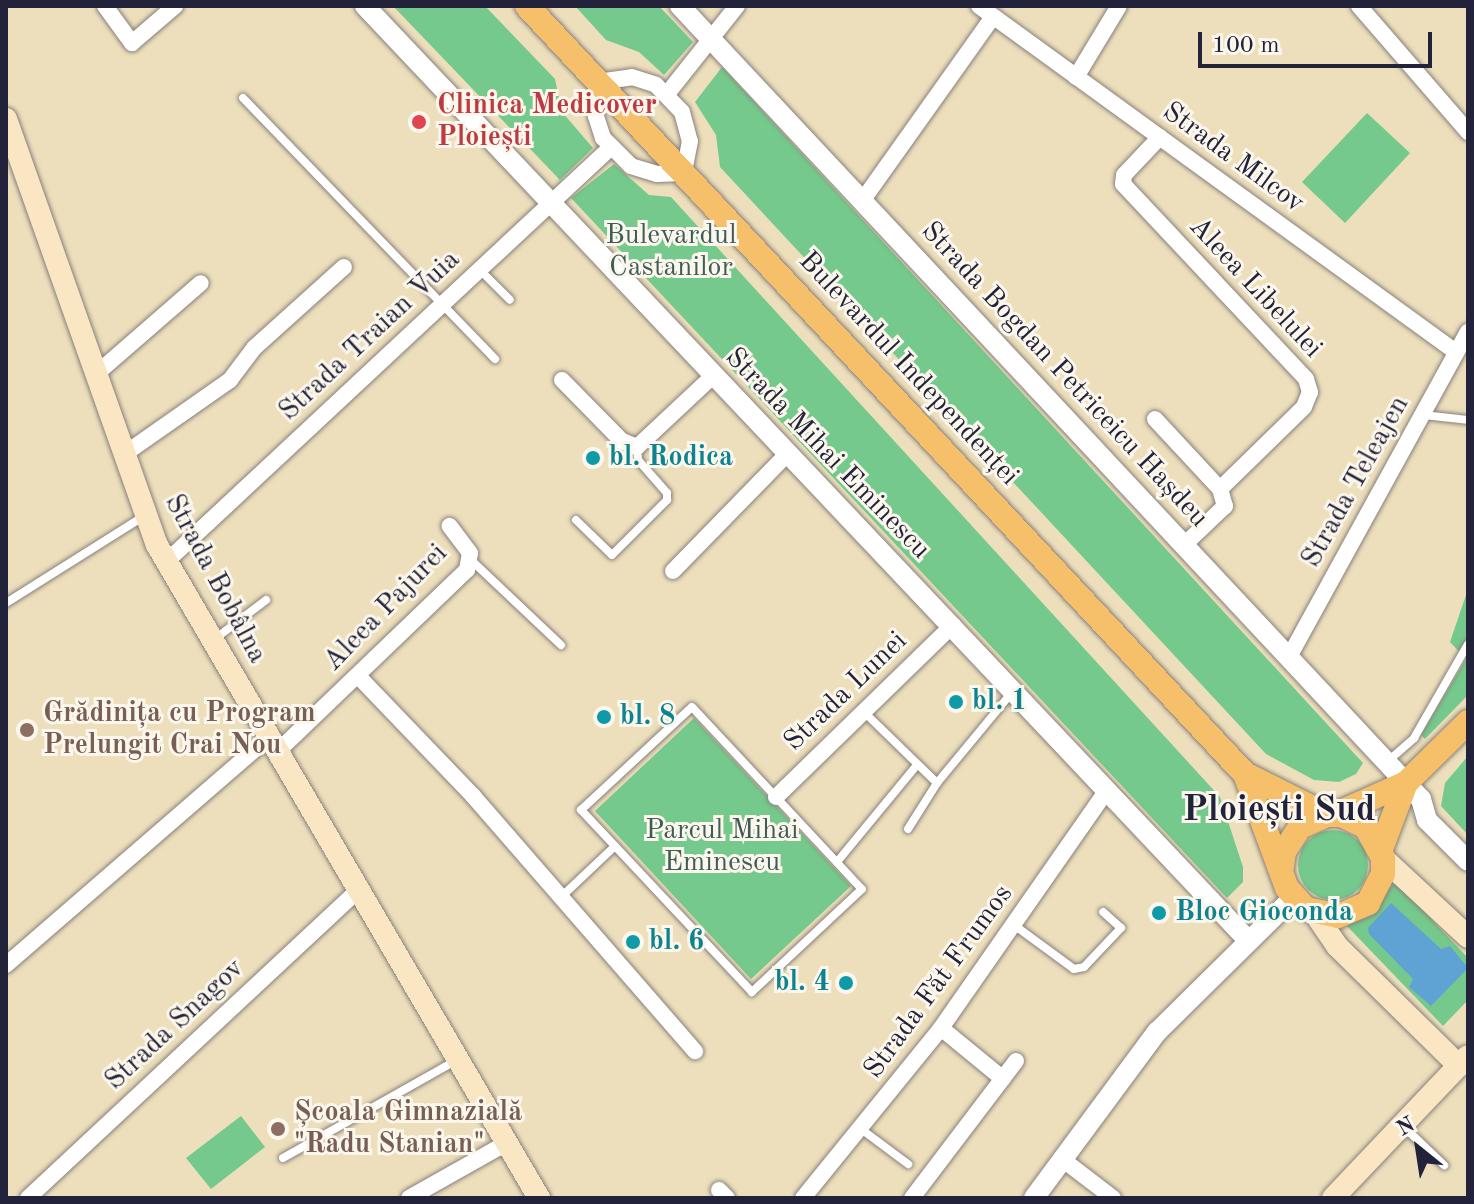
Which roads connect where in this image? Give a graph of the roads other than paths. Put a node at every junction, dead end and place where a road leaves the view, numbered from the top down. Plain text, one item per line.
1 (105, 6) edge
2 (175, 6) edge
3 (365, 6) edge
4 (527, 6) edge
5 (680, 6) edge
6 (737, 6) edge
7 (979, 6) edge
8 (1119, 6) edge
9 (1359, 6) edge
10 (993, 17) junction
11 (713, 41) junction
12 (1076, 77) junction
13 (598, 82) junction
14 (667, 94) junction
15 (243, 98) dead end
16 (1468, 132) edge
17 (8, 133) edge
18 (1160, 137) junction
19 (610, 148) junction
20 (684, 173) junction
21 (862, 201) junction
22 (552, 202) junction
23 (344, 267) dead end
24 (479, 269) junction
25 (201, 283) dead end
26 (510, 300) dead end
27 (442, 303) junction
28 (1468, 332) edge
29 (1456, 352) junction
30 (495, 359) dead end
31 (95, 375) junction
32 (714, 375) junction
33 (562, 380) dead end
34 (1423, 415) junction
35 (1155, 419) dead end
36 (1468, 420) edge
37 (637, 447) junction
38 (787, 454) junction
39 (123, 455) junction
40 (1220, 489) junction
41 (145, 516) junction
42 (576, 520) dead end
43 (450, 526) dead end
44 (1184, 545) junction
45 (471, 560) junction
46 (166, 562) junction
47 (673, 571) dead end
48 (266, 600) dead end
49 (6, 603) edge
50 (953, 625) junction
51 (211, 642) junction
52 (1468, 644) edge
53 (561, 645) dead end
54 (1289, 657) junction
55 (359, 677) junction
56 (1013, 691) junction
57 (863, 712) junction
58 (1468, 722) edge
59 (272, 745) junction
60 (1386, 762) junction
61 (917, 765) junction
62 (1245, 774) junction
63 (1405, 781) junction
64 (937, 783) junction
65 (1107, 790) junction
66 (1282, 793) junction
67 (776, 797) junction
68 (1330, 815) junction
69 (908, 829) dead end
70 (615, 846) junction
71 (1382, 854) junction
72 (1468, 861) edge
73 (837, 862) junction
74 (1282, 867) junction
75 (357, 891) junction
76 (1293, 898) junction
77 (558, 899) junction
78 (1103, 912) dead end
79 (1314, 912) junction
80 (1014, 925) junction
81 (1468, 937) edge
82 (1248, 940) junction
83 (6, 965) edge
84 (941, 1028) junction
85 (695, 1051) dead end
86 (456, 1060) junction
87 (1016, 1061) dead end
88 (1465, 1065) edge
89 (1003, 1079) junction
90 (1402, 1126) junction
91 (861, 1129) junction
92 (505, 1144) junction
93 (283, 1158) dead end
94 (1062, 1159) junction
95 (908, 1164) dead end
96 (1444, 1165) dead end
97 (28, 1198) edge
98 (409, 1198) edge
99 (539, 1198) edge
100 (803, 1198) edge
101 (912, 1198) edge
102 (1034, 1198) edge
103 (1113, 1198) edge
104 (1333, 1198) edge

1 - 2 street
3 - 22 street, Strada Mihai Eminescu
4 - 13 main road, Bulevardul Independenței
5 - 11 street, Strada Bogdan Petriceicu Hașdeu
6 - 11 street
7 - 10 street, Strada Milcov
8 - 12 street
9 - 16 street
10 - 12 street, Strada Milcov
10 - 21 street
11 - 14 street
11 - 21 street, Strada Bogdan Petriceicu Hașdeu
12 - 18 street, Strada Milcov
13 - 14 street
13 - 19 street
13 - 20 main road, Bulevardul Independenței
14 - 20 street
15 - 27 lane
17 - 31 main road, Strada Bobâlna
18 - 29 street, Strada Milcov
18 - 40 street, Aleea Libelulei
19 - 20 street
19 - 22 street, Strada Traian Vuia
20 - 62 main road, Bulevardul Independenței
21 - 44 street, Strada Bogdan Petriceicu Hașdeu
22 - 24 street, Strada Traian Vuia
22 - 32 street, Strada Mihai Eminescu
23 - 39 street
24 - 26 lane
24 - 27 street, Strada Traian Vuia
25 - 31 street
27 - 30 lane
27 - 46 street, Strada Traian Vuia
28 - 29 street, Strada Teleajen
29 - 34 street, Strada Teleajen
31 - 39 main road, Strada Bobâlna
32 - 37 street
32 - 38 street, Strada Mihai Eminescu
33 - 37 street
34 - 36 lane
34 - 54 street, Strada Teleajen
35 - 40 street
37 - 42 lane
38 - 47 street
38 - 50 street, Strada Mihai Eminescu
39 - 41 main road, Strada Bobâlna
40 - 44 street, Aleea Libelulei
41 - 46 main road, Strada Bobâlna
41 - 49 lane
43 - 45 street, Aleea Pajurei
44 - 54 street, Strada Bogdan Petriceicu Hașdeu
45 - 53 lane
45 - 55 street, Aleea Pajurei
46 - 51 main road, Strada Bobâlna
48 - 51 lane
50 - 56 street, Strada Mihai Eminescu
50 - 57 street, Strada Lunei
51 - 59 main road, Strada Bobâlna
52 - 60 lane
54 - 60 street, Strada Bogdan Petriceicu Hașdeu
55 - 59 street, Aleea Pajurei
55 - 77 street
56 - 64 lane
56 - 65 street, Strada Mihai Eminescu
57 - 61 lane
57 - 67 street, Strada Lunei
58 - 63 main road
59 - 75 main road, Strada Bobâlna
59 - 83 street, Aleea Pajurei
60 - 63 street, Strada Bogdan Petriceicu Hașdeu
61 - 64 lane
61 - 73 lane
62 - 66 main road, Bulevardul Independenței
62 - 74 main road, Bulevardul Independenței
63 - 66 main road
63 - 68 main road
63 - 71 main road
63 - 72 street, Strada Bogdan Petriceicu Hașdeu
64 - 69 lane
65 - 80 street, Strada Făt Frumos
65 - 82 street, Strada Mihai Eminescu
66 - 68 main road, Bulevardul Independenței
67 - 70 lane
67 - 73 lane
68 - 71 main road, Bulevardul Independenței
68 - 74 main road
70 - 73 lane
70 - 77 lane
71 - 79 main road
71 - 81 main road
74 - 76 main road, Bulevardul Independenței
75 - 86 main road, Strada Bobâlna
75 - 97 street, Strada Snagov
76 - 79 main road
76 - 82 street
77 - 85 street
78 - 80 lane
79 - 88 main road
80 - 84 street, Strada Făt Frumos
82 - 94 street
84 - 89 street
84 - 91 street, Strada Făt Frumos
86 - 92 main road, Strada Bobâlna
86 - 93 lane
87 - 89 street
88 - 90 main road
89 - 101 street
90 - 96 lane
90 - 104 main road
91 - 95 lane
91 - 100 street, Strada Făt Frumos
92 - 98 street
92 - 99 main road, Strada Bobâlna
94 - 102 street
94 - 103 street

